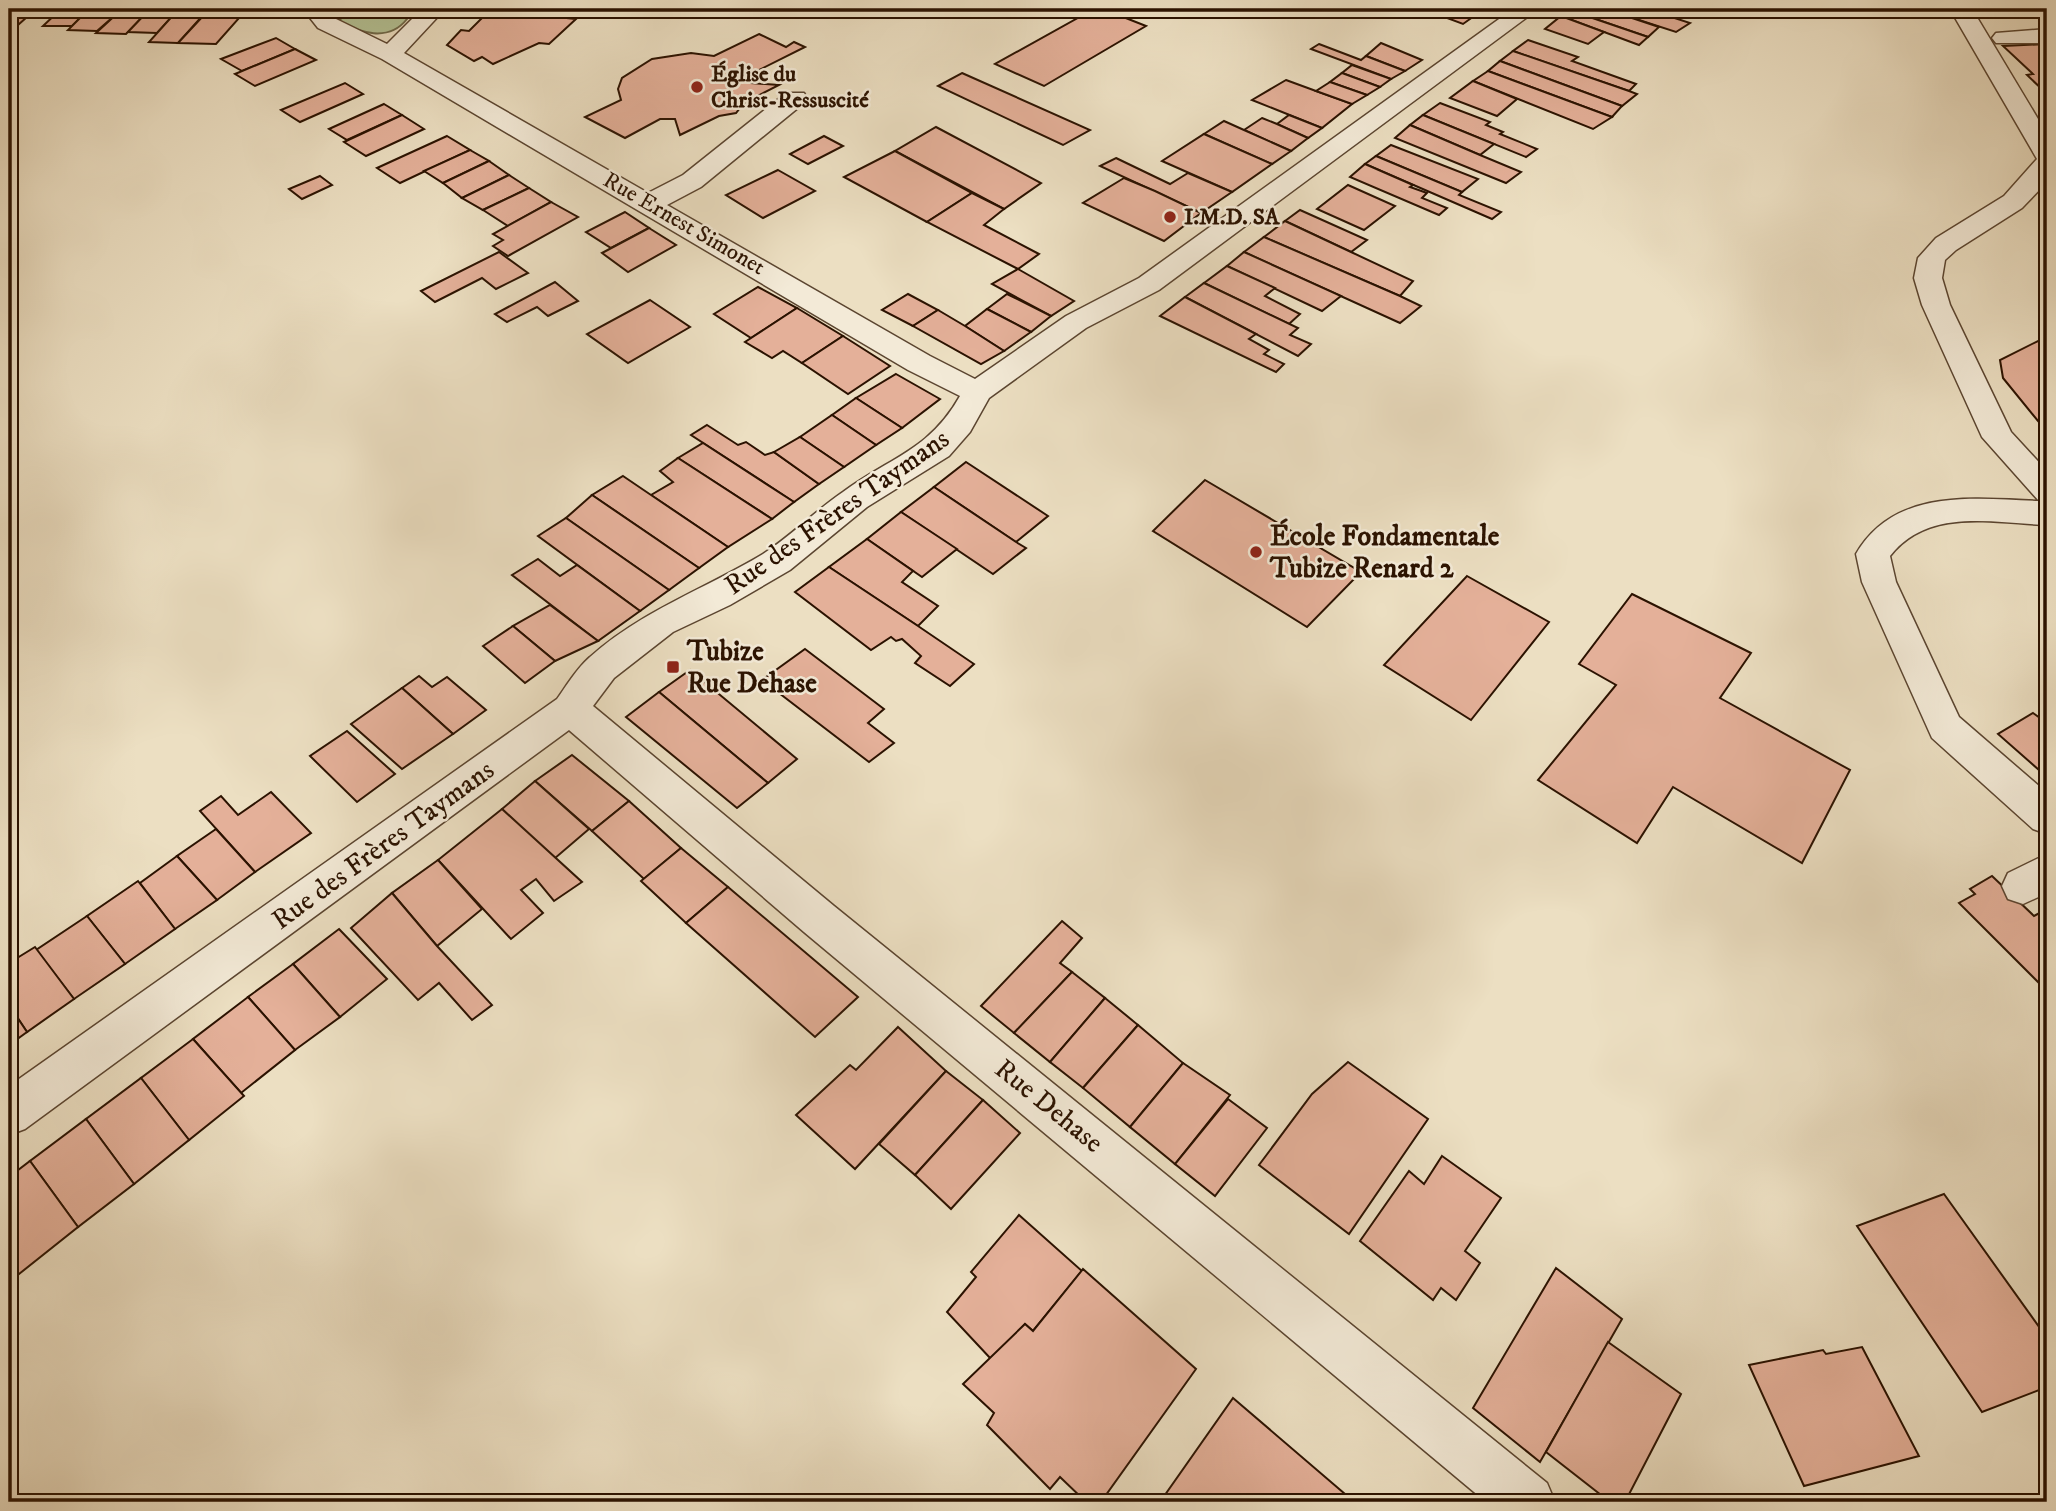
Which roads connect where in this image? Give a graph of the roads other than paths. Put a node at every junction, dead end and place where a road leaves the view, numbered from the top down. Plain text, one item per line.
1 (314, 9) edge
2 (434, 9) edge
3 (1527, 9) edge
4 (1961, 9) edge
5 (2047, 36) edge
6 (2004, 38) dead end
7 (390, 54) junction
8 (795, 98) dead end
9 (2047, 155) edge
10 (2047, 163) edge
11 (650, 203) junction
12 (977, 392) junction
13 (2047, 492) edge
14 (2047, 513) edge
15 (570, 709) junction
16 (2047, 817) edge
17 (9, 1113) edge
18 (1528, 1502) edge

1 - 7 street, Rue Ernest Simonet
2 - 7 street
3 - 12 street, Rue des Frères Taymans
4 - 9 street
5 - 6 street
7 - 11 street, Rue Ernest Simonet
8 - 11 street
10 - 13 street
11 - 12 street, Rue Ernest Simonet
12 - 15 street, Rue des Frères Taymans
14 - 16 street
15 - 17 street, Rue des Frères Taymans
15 - 18 street, Rue Dehase

